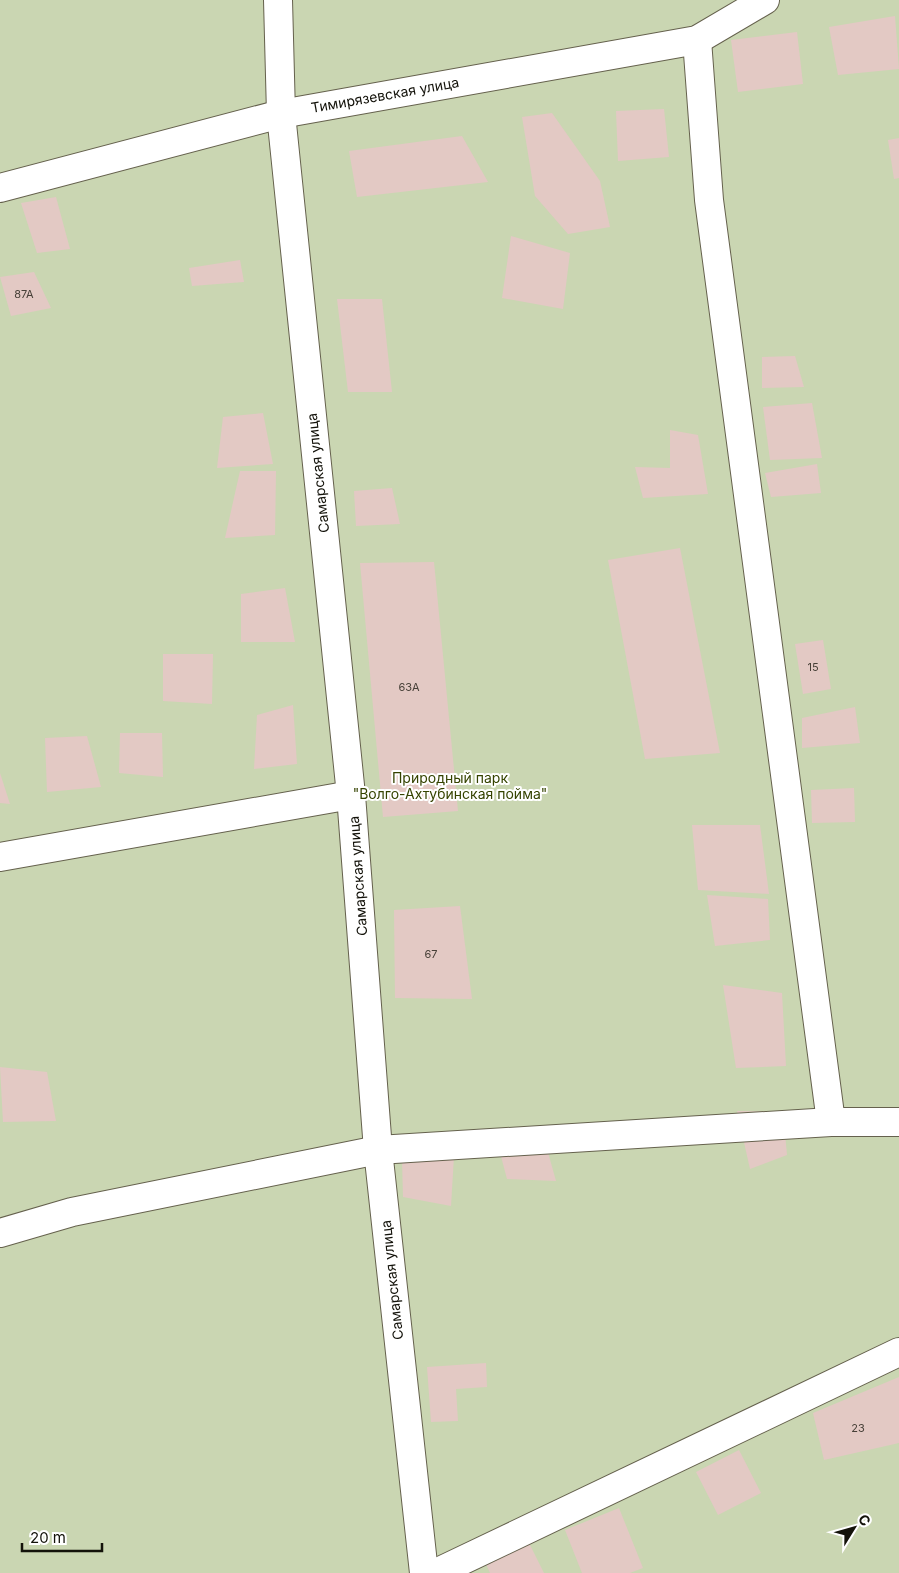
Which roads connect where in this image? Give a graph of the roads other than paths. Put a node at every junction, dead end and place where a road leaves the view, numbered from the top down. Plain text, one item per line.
1 (278, 0) edge
2 (765, 0) edge
3 (697, 40) junction
4 (281, 114) junction
5 (0, 188) edge
6 (351, 794) junction
7 (0, 857) edge
8 (831, 1122) junction
9 (899, 1122) edge
10 (378, 1150) junction
11 (0, 1233) edge
12 (899, 1352) edge
13 (424, 1573) edge
14 (436, 1573) edge

1 - 4 street, Самарская улица
2 - 3 street, Тимирязевская улица
3 - 4 street, Тимирязевская улица
3 - 8 street
4 - 5 street, Тимирязевская улица
4 - 6 street, Самарская улица
6 - 7 street
6 - 10 street, Самарская улица
8 - 9 street
8 - 10 street
10 - 11 street
10 - 13 street, Самарская улица
12 - 14 street

